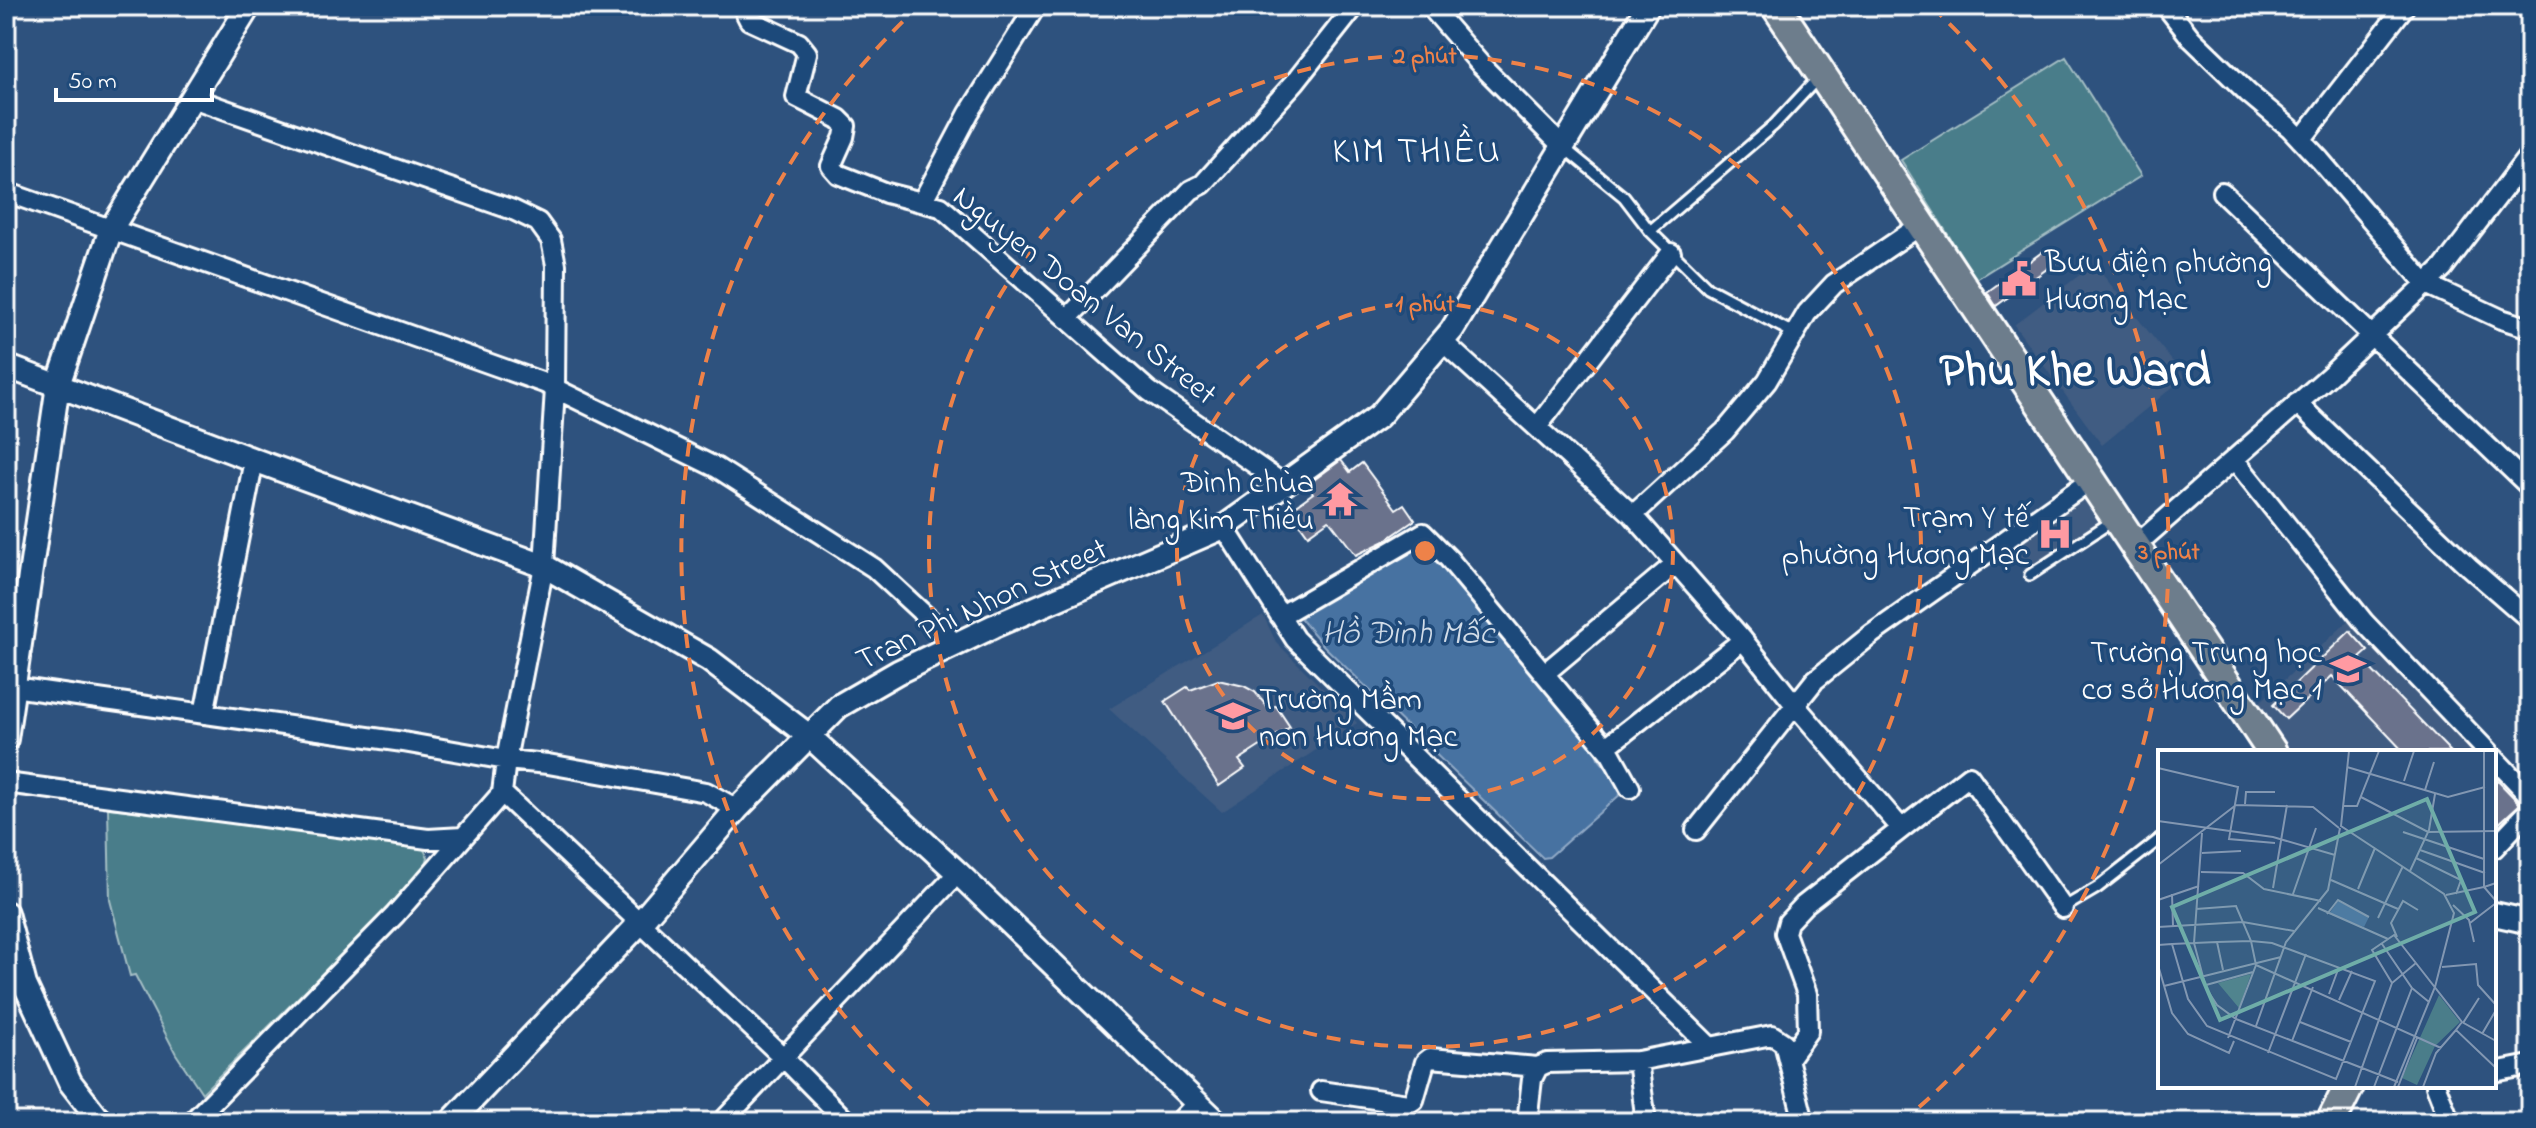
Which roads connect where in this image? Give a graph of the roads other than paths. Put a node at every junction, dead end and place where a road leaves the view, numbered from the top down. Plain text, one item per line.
1 (249, 6) edge
2 (742, 6) edge
3 (1036, 6) edge
4 (1355, 6) edge
5 (1430, 6) edge
6 (1648, 6) edge
7 (1776, 6) edge
8 (2166, 6) edge
9 (2405, 6) edge
10 (1821, 74) junction
11 (192, 98) junction
12 (2301, 140) junction
13 (1563, 147) junction
14 (2530, 154) edge
15 (6, 192) edge
16 (2222, 192) dead end
17 (922, 202) junction
18 (1921, 225) junction
19 (111, 229) junction
20 (1650, 231) junction
21 (1671, 253) junction
22 (2426, 284) junction
23 (1067, 319) junction
24 (2530, 328) edge
25 (1795, 334) junction
26 (2372, 335) junction
27 (1442, 341) junction
28 (6, 366) edge
29 (58, 385) junction
30 (555, 389) junction
31 (2297, 403) junction
32 (1537, 427) junction
33 (2234, 459) junction
34 (254, 460) junction
35 (2091, 480) junction
36 (1285, 485) junction
37 (2530, 487) edge
38 (1633, 515) junction
39 (2117, 519) junction
40 (1224, 527) junction
41 (2135, 546) junction
42 (1675, 564) junction
43 (544, 566) junction
44 (2030, 575) dead end
45 (1280, 616) junction
46 (2530, 620) edge
47 (1743, 640) junction
48 (956, 644) junction
49 (1545, 673) junction
50 (10, 686) edge
51 (1795, 705) junction
52 (204, 714) junction
53 (809, 736) junction
54 (6, 739) edge
55 (1606, 747) junction
56 (2268, 750) edge
57 (2486, 750) edge
58 (506, 760) junction
59 (2496, 760) edge
60 (6, 783) edge
61 (1630, 788) dead end
62 (502, 793) junction
63 (2530, 796) edge
64 (737, 809) junction
65 (2530, 810) edge
66 (1901, 828) junction
67 (1696, 830) dead end
68 (463, 837) junction
69 (2158, 841) edge
70 (2496, 846) edge
71 (958, 873) junction
72 (2063, 908) joint
73 (6, 913) edge
74 (2496, 914) edge
75 (2530, 922) edge
76 (639, 924) junction
77 (1709, 1046) junction
78 (783, 1057) junction
79 (1788, 1059) junction
80 (1638, 1061) junction
81 (2530, 1065) edge
82 (1538, 1067) junction
83 (2496, 1072) edge
84 (2348, 1088) edge
85 (2437, 1088) edge
86 (1321, 1091) dead end
87 (1197, 1103) junction
88 (101, 1122) edge
89 (192, 1122) edge
90 (451, 1122) edge
91 (722, 1122) edge
92 (847, 1122) edge
93 (1179, 1122) edge
94 (1217, 1122) edge
95 (1527, 1122) edge
96 (1646, 1122) edge
97 (1804, 1122) edge
98 (2331, 1122) edge
99 (2450, 1122) edge

1 - 11 street
2 - 17 street, Nguyen Doan Van Street
3 - 17 street
4 - 23 street
5 - 13 street
6 - 13 street, Tran Phi Nhon Street
7 - 10 main road
8 - 12 street
9 - 12 street
10 - 18 main road
10 - 20 lane
11 - 19 street
11 - 30 street
12 - 22 street
13 - 20 lane
13 - 27 street, Tran Phi Nhon Street
14 - 22 street
15 - 19 street
16 - 26 street
17 - 23 street, Nguyen Doan Van Street
18 - 25 street
18 - 35 main road
19 - 29 street
19 - 30 street
20 - 21 lane
21 - 25 lane
21 - 32 street
22 - 24 street
22 - 26 street
23 - 36 street, Nguyen Doan Van Street
25 - 38 street
26 - 31 street
26 - 37 street
27 - 32 street
27 - 36 street, Tran Phi Nhon Street
28 - 29 street
29 - 34 street
29 - 50 street
30 - 43 street
30 - 48 street
31 - 33 street
31 - 46 street
32 - 38 street
33 - 41 street
33 - 57 street
34 - 43 street
34 - 52 street
35 - 39 main road
35 - 51 street
36 - 40 street, Tran Phi Nhon Street
38 - 42 street
39 - 41 main road
39 - 44 lane
40 - 45 street
40 - 48 street, Tran Phi Nhon Street
41 - 56 main road
42 - 47 street
42 - 49 street
43 - 53 street
43 - 58 street
45 - 49 street
45 - 77 street
47 - 51 street
47 - 55 street
48 - 53 street, Tran Phi Nhon Street
49 - 55 street
50 - 52 street
50 - 54 street
51 - 66 street
51 - 67 street
52 - 58 street
53 - 64 street, Tran Phi Nhon Street
53 - 71 street
55 - 61 street
58 - 62 street
58 - 64 street
59 - 63 street
60 - 68 street
62 - 68 street
62 - 76 street
64 - 76 street, Tran Phi Nhon Street
65 - 70 street
66 - 72 street
66 - 79 street
68 - 89 street
69 - 72 lane
71 - 78 street
71 - 87 street
73 - 88 street
74 - 75 street
76 - 78 street
76 - 90 street, Tran Phi Nhon Street
77 - 79 street
77 - 80 street
78 - 91 street
78 - 92 street
79 - 97 street
80 - 82 street
80 - 96 street
81 - 83 street
82 - 86 street
82 - 95 street
84 - 98 main road
85 - 99 street
87 - 93 street
87 - 94 street

